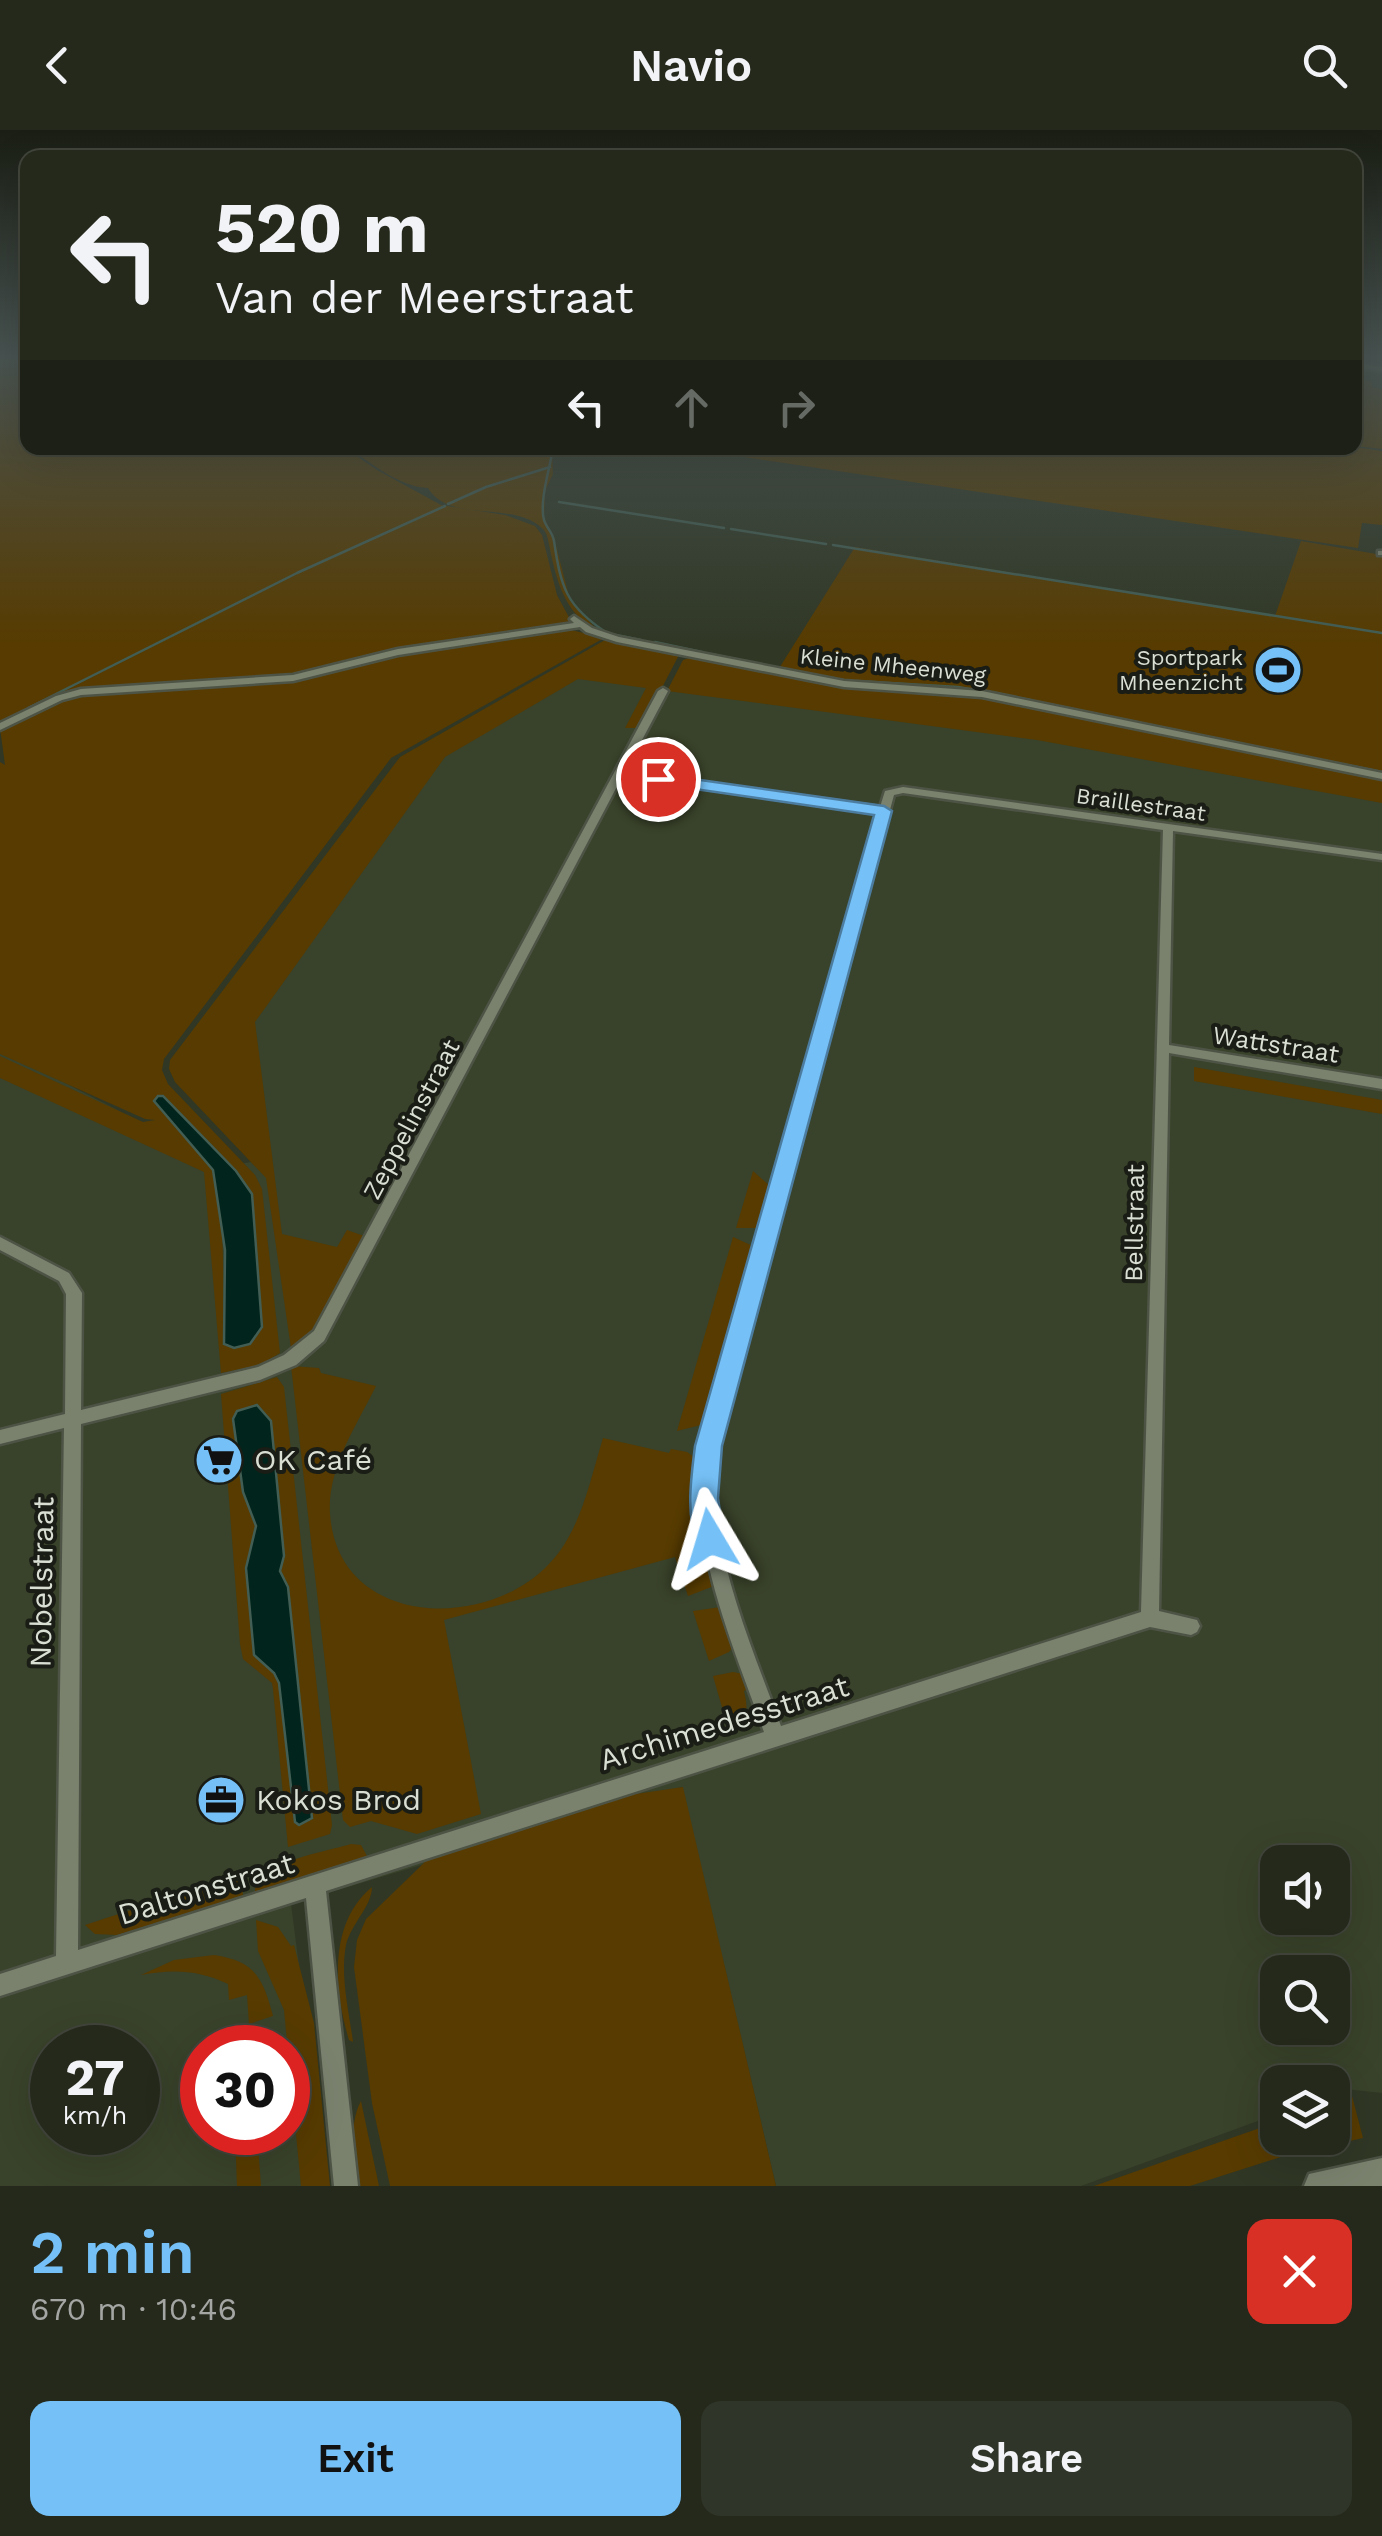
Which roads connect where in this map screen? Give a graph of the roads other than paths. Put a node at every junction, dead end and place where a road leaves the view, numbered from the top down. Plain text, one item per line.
1 (664, 691) dead end
2 (0, 726) edge
3 (621, 774) junction
4 (1382, 776) edge
5 (884, 811) junction
6 (1168, 829) junction
7 (1382, 857) edge
8 (1163, 1048) junction
9 (1382, 1084) edge
10 (0, 1243) edge
11 (74, 1419) junction
12 (0, 1437) edge
13 (1150, 1618) junction
14 (1190, 1626) dead end
15 (775, 1737) junction
16 (315, 1884) junction
17 (67, 1964) junction
18 (0, 1985) edge
19 (1382, 2174) edge
20 (346, 2186) edge
21 (1320, 2186) edge

1 - 3 street, Zeppelinstraat
2 - 4 street, Kleine Mheenweg
3 - 5 street
3 - 11 street, Zeppelinstraat
5 - 6 street, Braillestraat
5 - 15 street
6 - 7 street, Braillestraat
6 - 8 street, Bellstraat
8 - 9 street, Wattstraat
8 - 13 street, Bellstraat
10 - 11 street, Nobelstraat
11 - 12 street, Zeppelinstraat
11 - 17 street, Nobelstraat
13 - 14 street
13 - 15 street, Archimedesstraat
15 - 16 street, Archimedesstraat
16 - 17 street, Daltonstraat
16 - 20 street, Daltonstraat
17 - 18 street, Daltonstraat
19 - 21 main road

